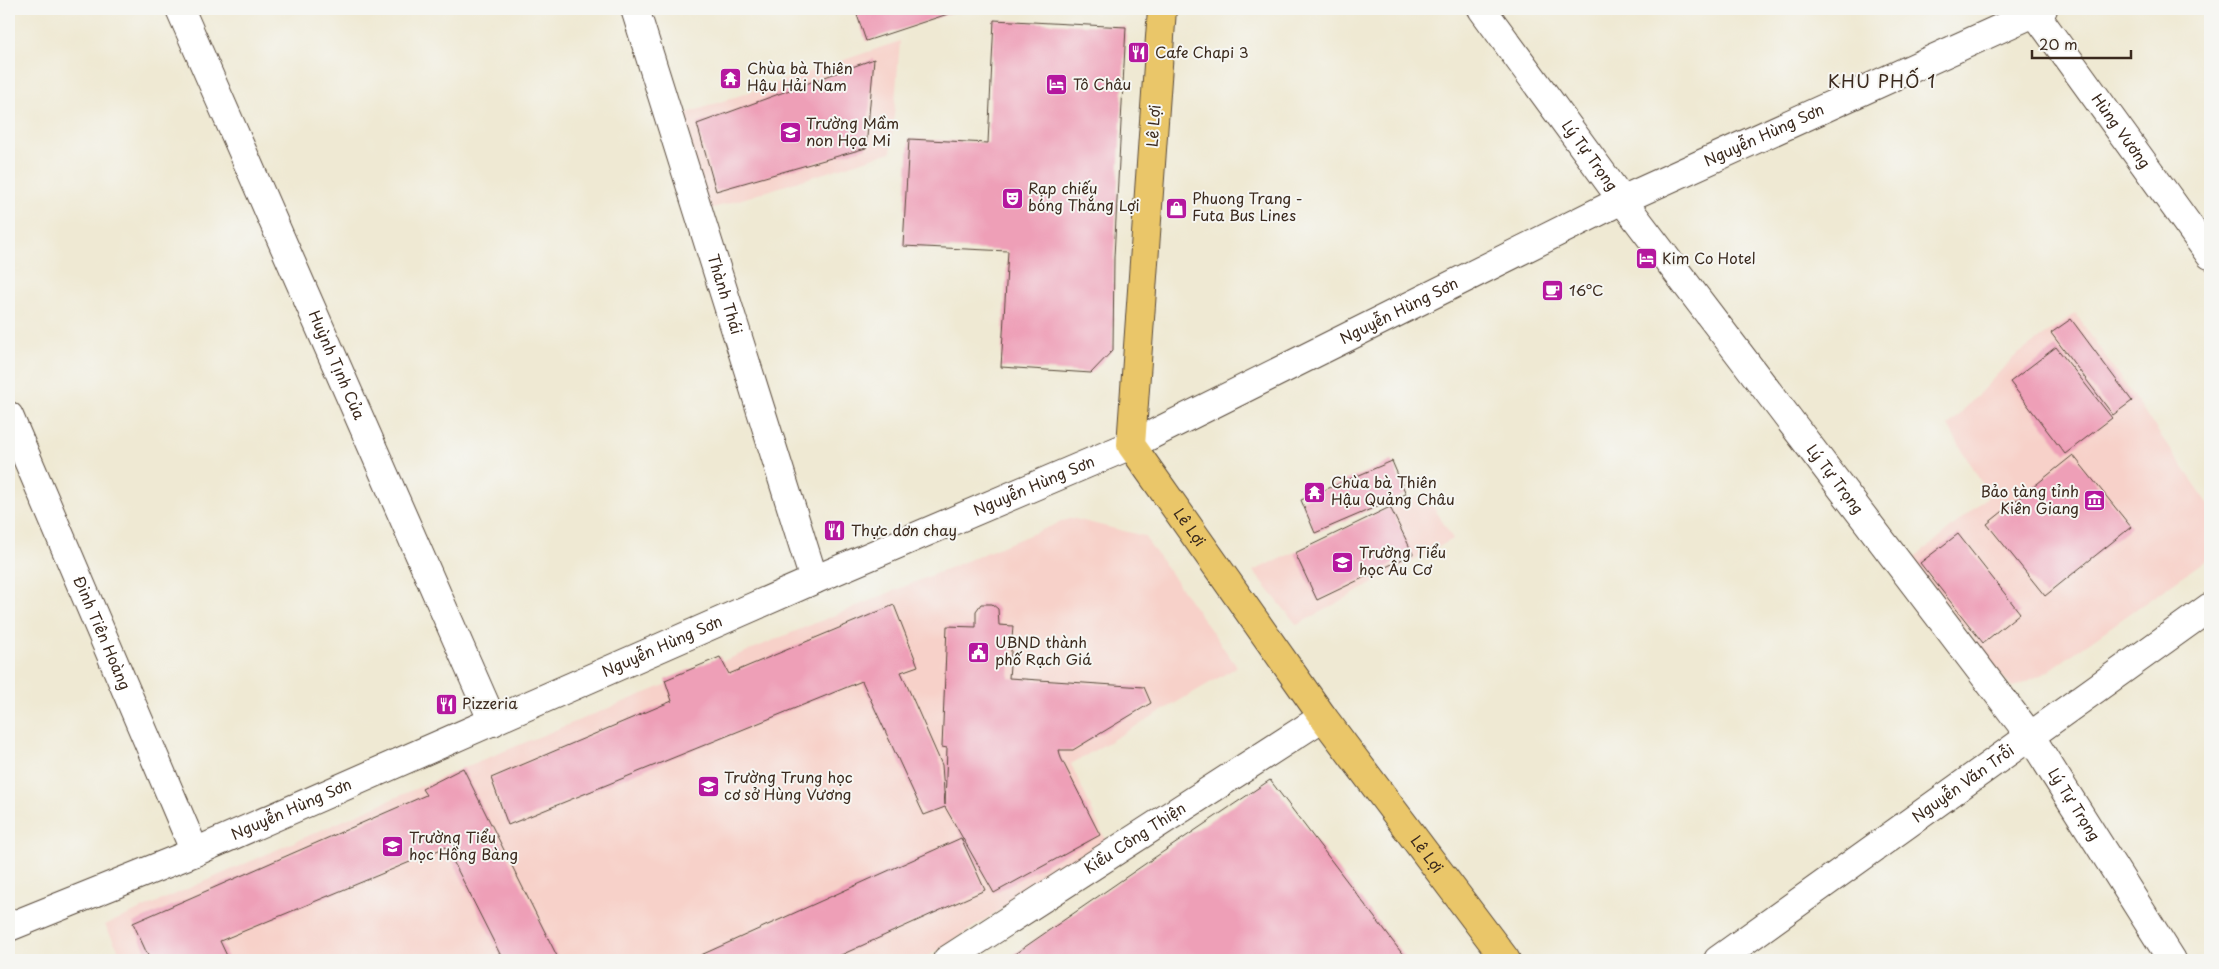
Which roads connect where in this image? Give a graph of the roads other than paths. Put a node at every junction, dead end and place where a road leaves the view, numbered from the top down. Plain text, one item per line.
1 (180, 9) edge
2 (634, 9) edge
3 (1162, 9) edge
4 (1482, 9) edge
5 (2036, 10) edge
6 (1622, 200) junction
7 (2210, 255) edge
8 (9, 416) edge
9 (1131, 445) junction
10 (814, 580) junction
11 (2210, 607) edge
12 (1323, 717) junction
13 (493, 722) junction
14 (2031, 737) junction
15 (195, 852) junction
16 (9, 927) edge
17 (947, 960) edge
18 (1506, 960) edge
19 (1718, 960) edge
20 (2172, 960) edge

1 - 13 street, Huỳnh Tịnh Của
2 - 10 street, Thành Thái
3 - 9 main road, Lê Lợi
4 - 6 street, Lý Tự Trọng
5 - 6 street, Nguyễn Hùng Sơn
5 - 7 street, Hùng Vương
6 - 9 street, Nguyễn Hùng Sơn
6 - 14 street, Lý Tự Trọng
8 - 15 street, Đinh Tiên Hoàng
9 - 10 street, Nguyễn Hùng Sơn
9 - 12 main road, Lê Lợi
10 - 13 street, Nguyễn Hùng Sơn
11 - 14 street, Nguyễn Văn Trỗi
12 - 17 street, Kiều Công Thiện
12 - 18 main road, Lê Lợi
13 - 15 street, Nguyễn Hùng Sơn
14 - 19 street, Nguyễn Văn Trỗi
14 - 20 street, Lý Tự Trọng
15 - 16 street, Nguyễn Hùng Sơn

